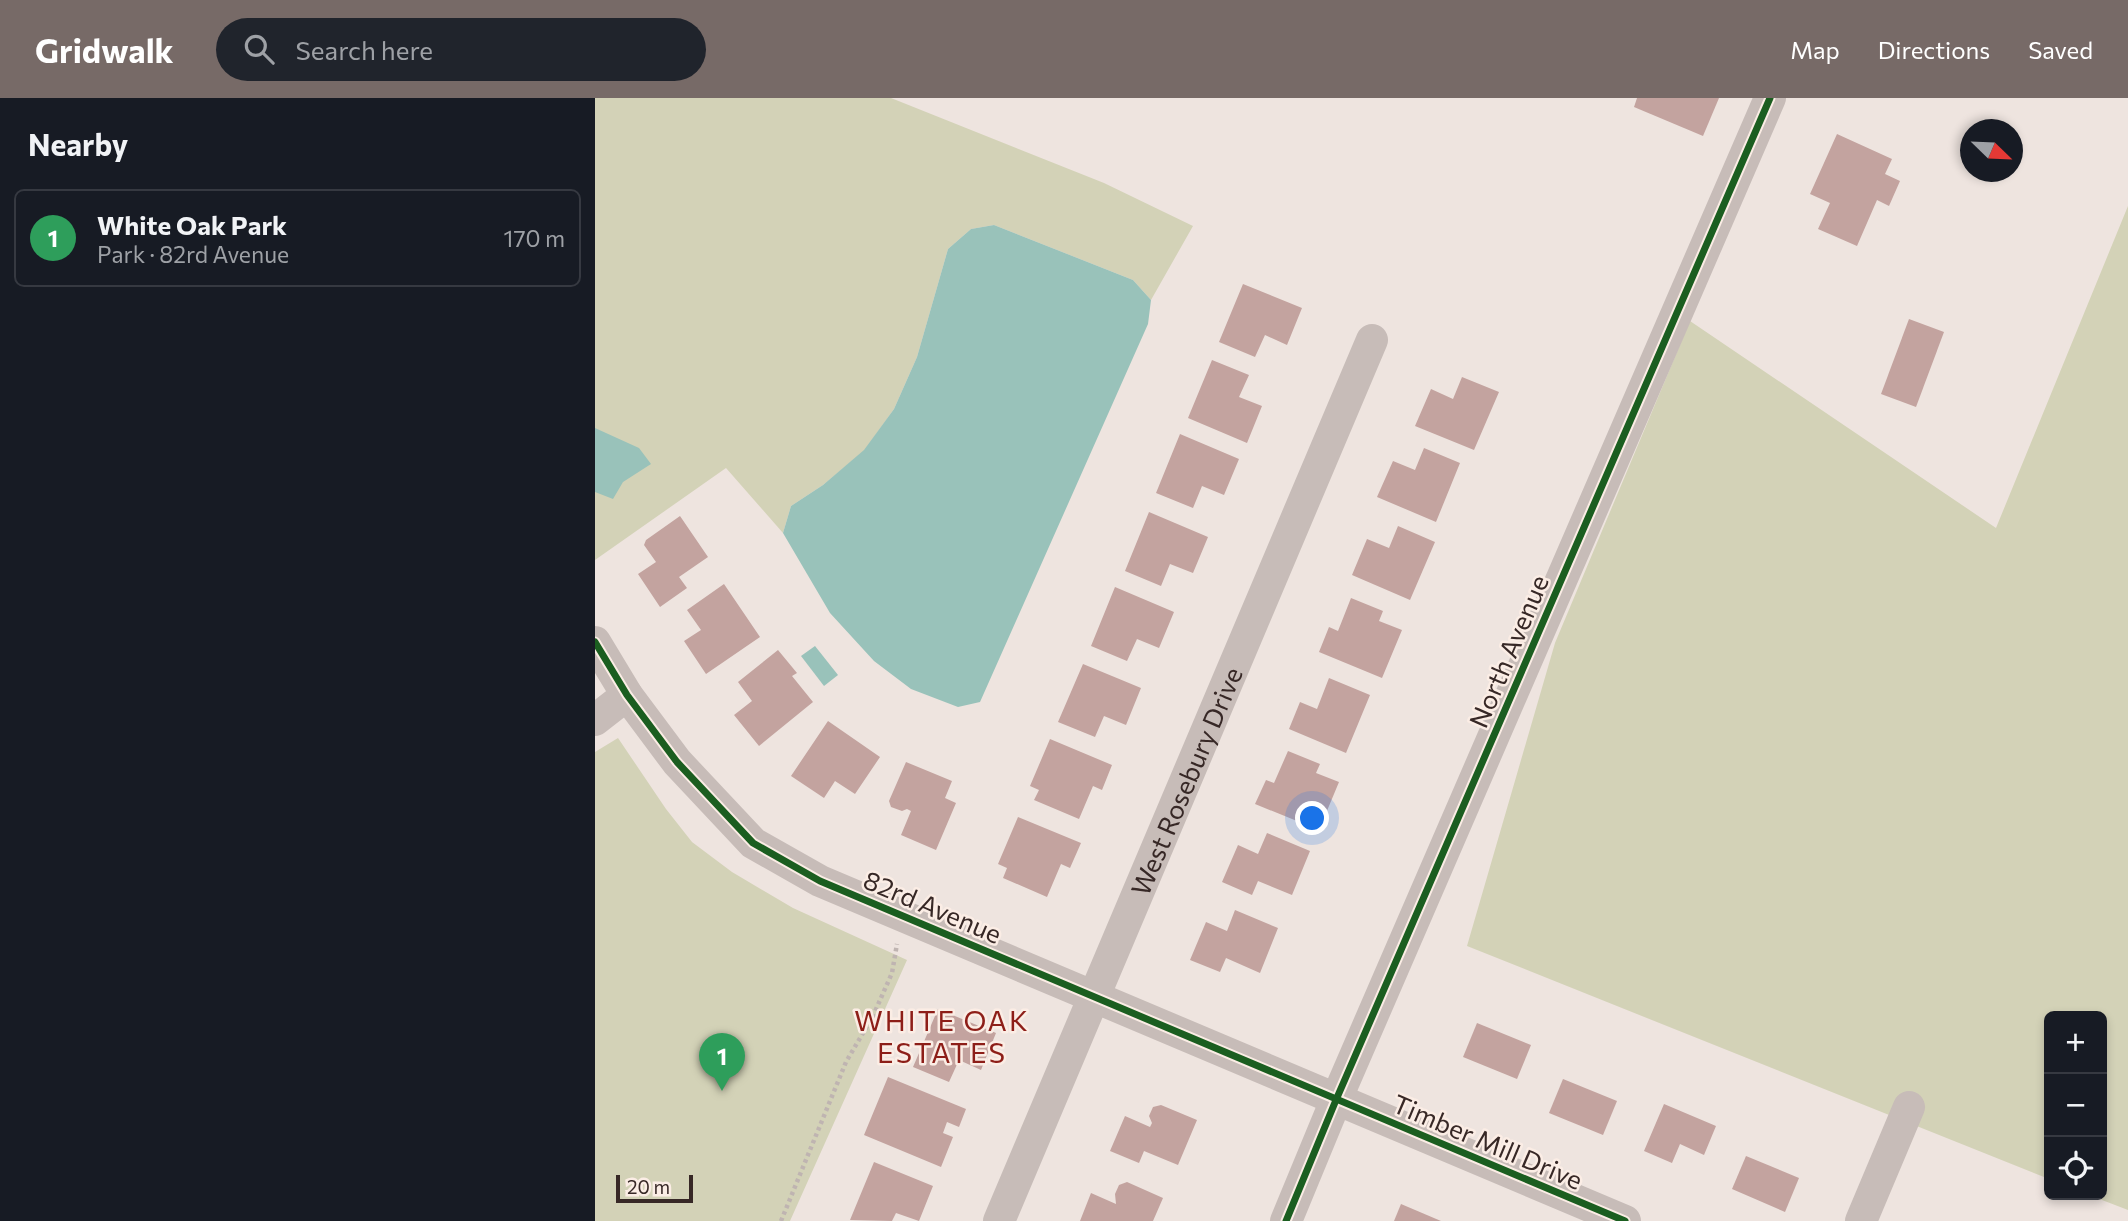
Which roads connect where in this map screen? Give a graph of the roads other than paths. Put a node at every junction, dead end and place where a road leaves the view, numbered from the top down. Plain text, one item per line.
1 (1770, 98) edge
2 (1372, 340) dead end
3 (595, 642) edge
4 (627, 695) junction
5 (595, 720) edge
6 (1093, 996) junction
7 (1336, 1100) junction
8 (1909, 1107) dead end
9 (999, 1221) edge
10 (1286, 1221) edge
11 (1625, 1221) edge
12 (1861, 1221) edge

1 - 7 street, North Avenue
2 - 6 street, West Rosebury Drive
3 - 4 street, 82rd Avenue
4 - 5 street
4 - 6 street, 82rd Avenue
6 - 7 street, 82rd Avenue
6 - 9 street, West Rosebury Drive
7 - 10 street, North Avenue
7 - 11 street, Timber Mill Drive
8 - 12 street

